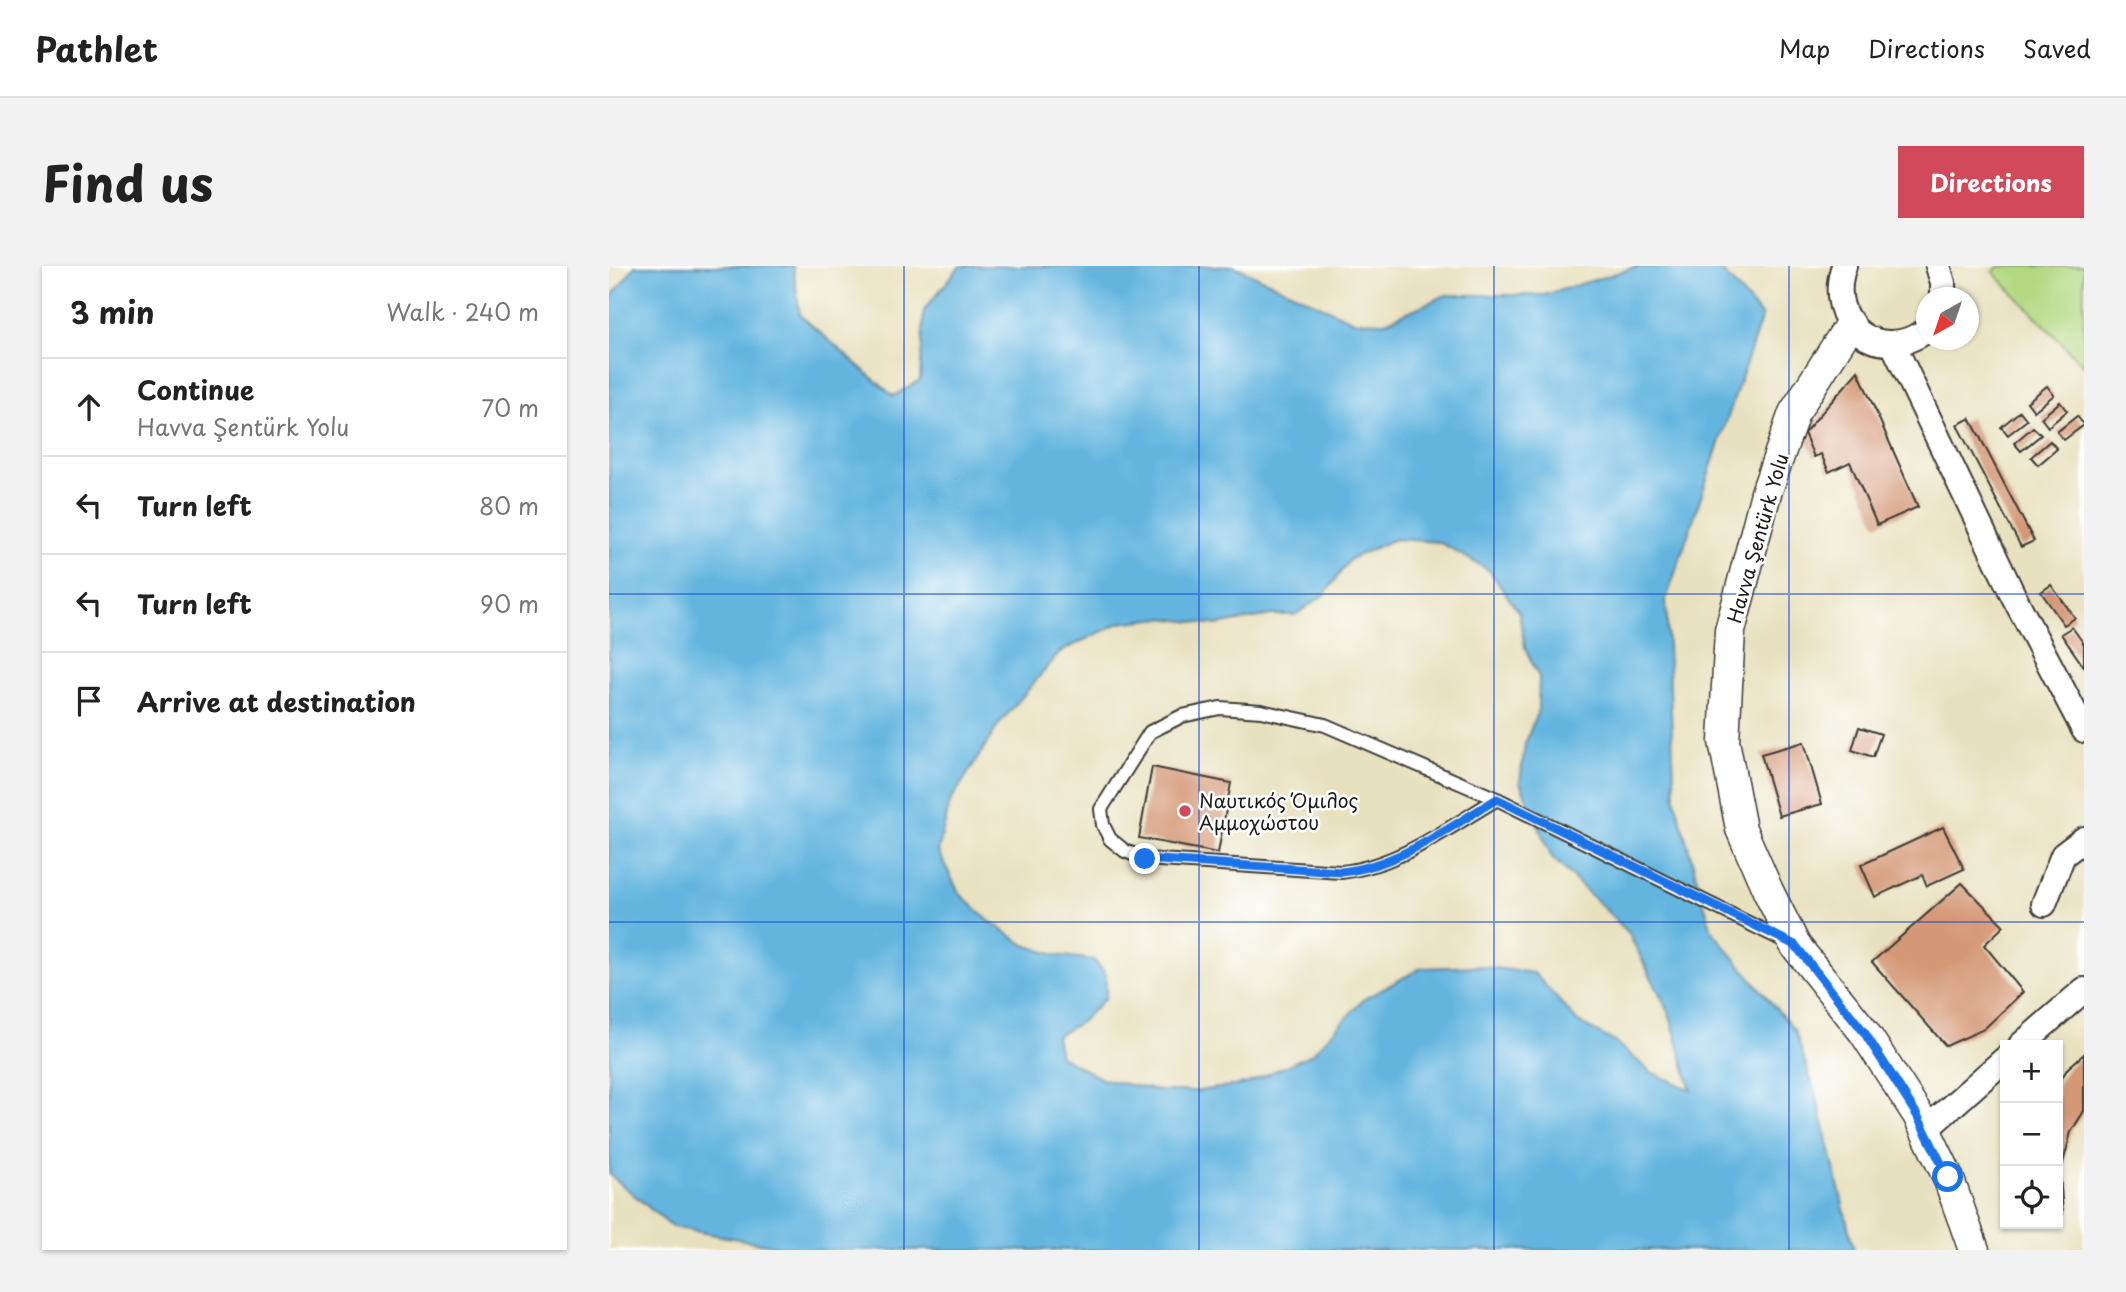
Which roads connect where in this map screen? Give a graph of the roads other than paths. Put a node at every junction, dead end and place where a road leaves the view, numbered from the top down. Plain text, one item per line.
1 (1938, 266) edge
2 (1835, 271) edge
3 (1941, 287) edge
4 (1850, 325) junction
5 (1916, 337) edge
6 (1893, 344) junction
7 (2084, 730) edge
8 (1497, 799) junction
9 (2084, 839) edge
10 (2044, 904) dead end
11 (1795, 945) junction
12 (2084, 990) edge
13 (2027, 1040) edge
14 (2000, 1063) edge
15 (1924, 1131) junction
16 (1974, 1250) edge

1 - 3 street
2 - 4 street
4 - 6 street
4 - 11 street, Havva Şentürk Yolu
5 - 6 street
6 - 7 street
8 - 8 lane
8 - 11 lane
9 - 10 street
11 - 15 street, Havva Şentürk Yolu
12 - 13 street
14 - 15 street
15 - 16 street, Havva Şentürk Yolu

